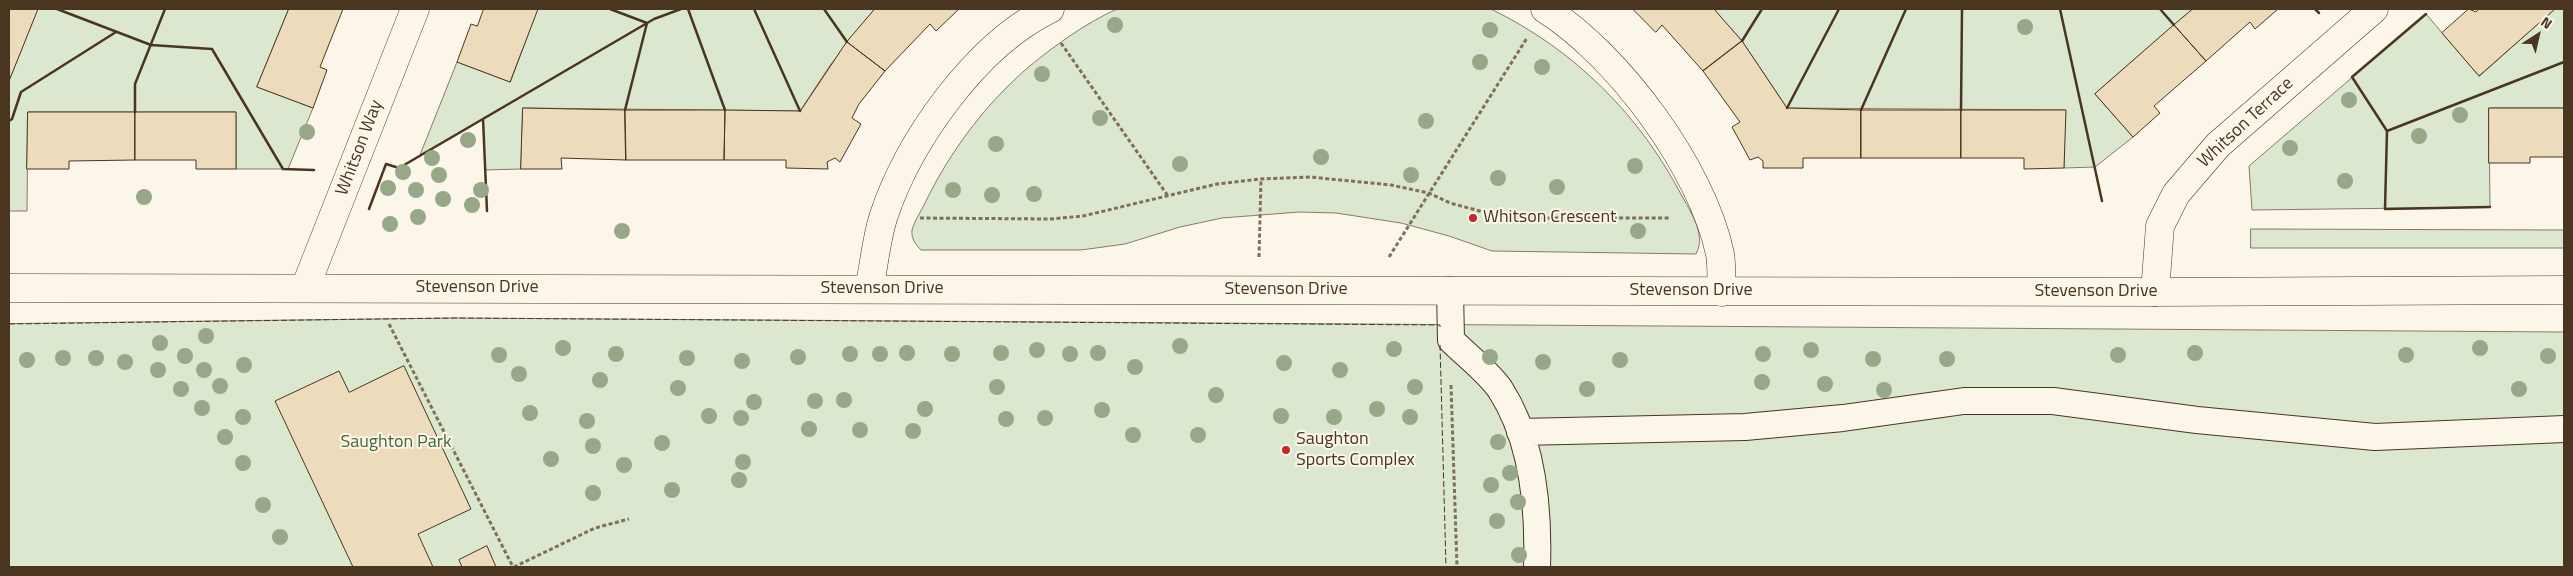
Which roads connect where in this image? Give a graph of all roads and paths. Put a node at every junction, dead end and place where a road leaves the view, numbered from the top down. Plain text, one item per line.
1 (415, 9) edge
2 (1547, 9) edge
3 (2374, 9) edge
4 (1043, 10) edge
5 (1261, 179) junction
6 (1428, 193) junction
7 (1168, 196) junction
8 (884, 216) junction
9 (1708, 217) junction
10 (9, 288) edge
11 (305, 288) junction
12 (369, 288) junction
13 (869, 289) junction
14 (1369, 289) junction
15 (1258, 290) junction
16 (1450, 290) junction
17 (2564, 290) edge
18 (1722, 292) junction
19 (2155, 292) junction
20 (1451, 340) junction
21 (2564, 429) edge
22 (1520, 432) junction
23 (630, 519) dead end
24 (514, 567) edge
25 (1457, 567) edge
26 (1537, 567) edge

1 - 11 street, Whitson Way
2 - 6 path
2 - 9 street
3 - 19 street, Whitson Terrace
4 - 7 path
4 - 8 street
5 - 6 path
5 - 7 path
5 - 15 path
6 - 9 path
6 - 14 path
7 - 8 path
8 - 13 street
9 - 18 street
10 - 11 street, Stevenson Drive
11 - 12 street, Stevenson Drive
12 - 13 street, Stevenson Drive
12 - 24 path
13 - 15 street, Stevenson Drive
14 - 15 street, Stevenson Drive
14 - 16 street, Stevenson Drive
16 - 18 street, Stevenson Drive
16 - 20 street
17 - 19 street, Stevenson Drive
18 - 19 street, Stevenson Drive
20 - 22 street
20 - 25 path
21 - 22 street
22 - 26 street
23 - 24 path

